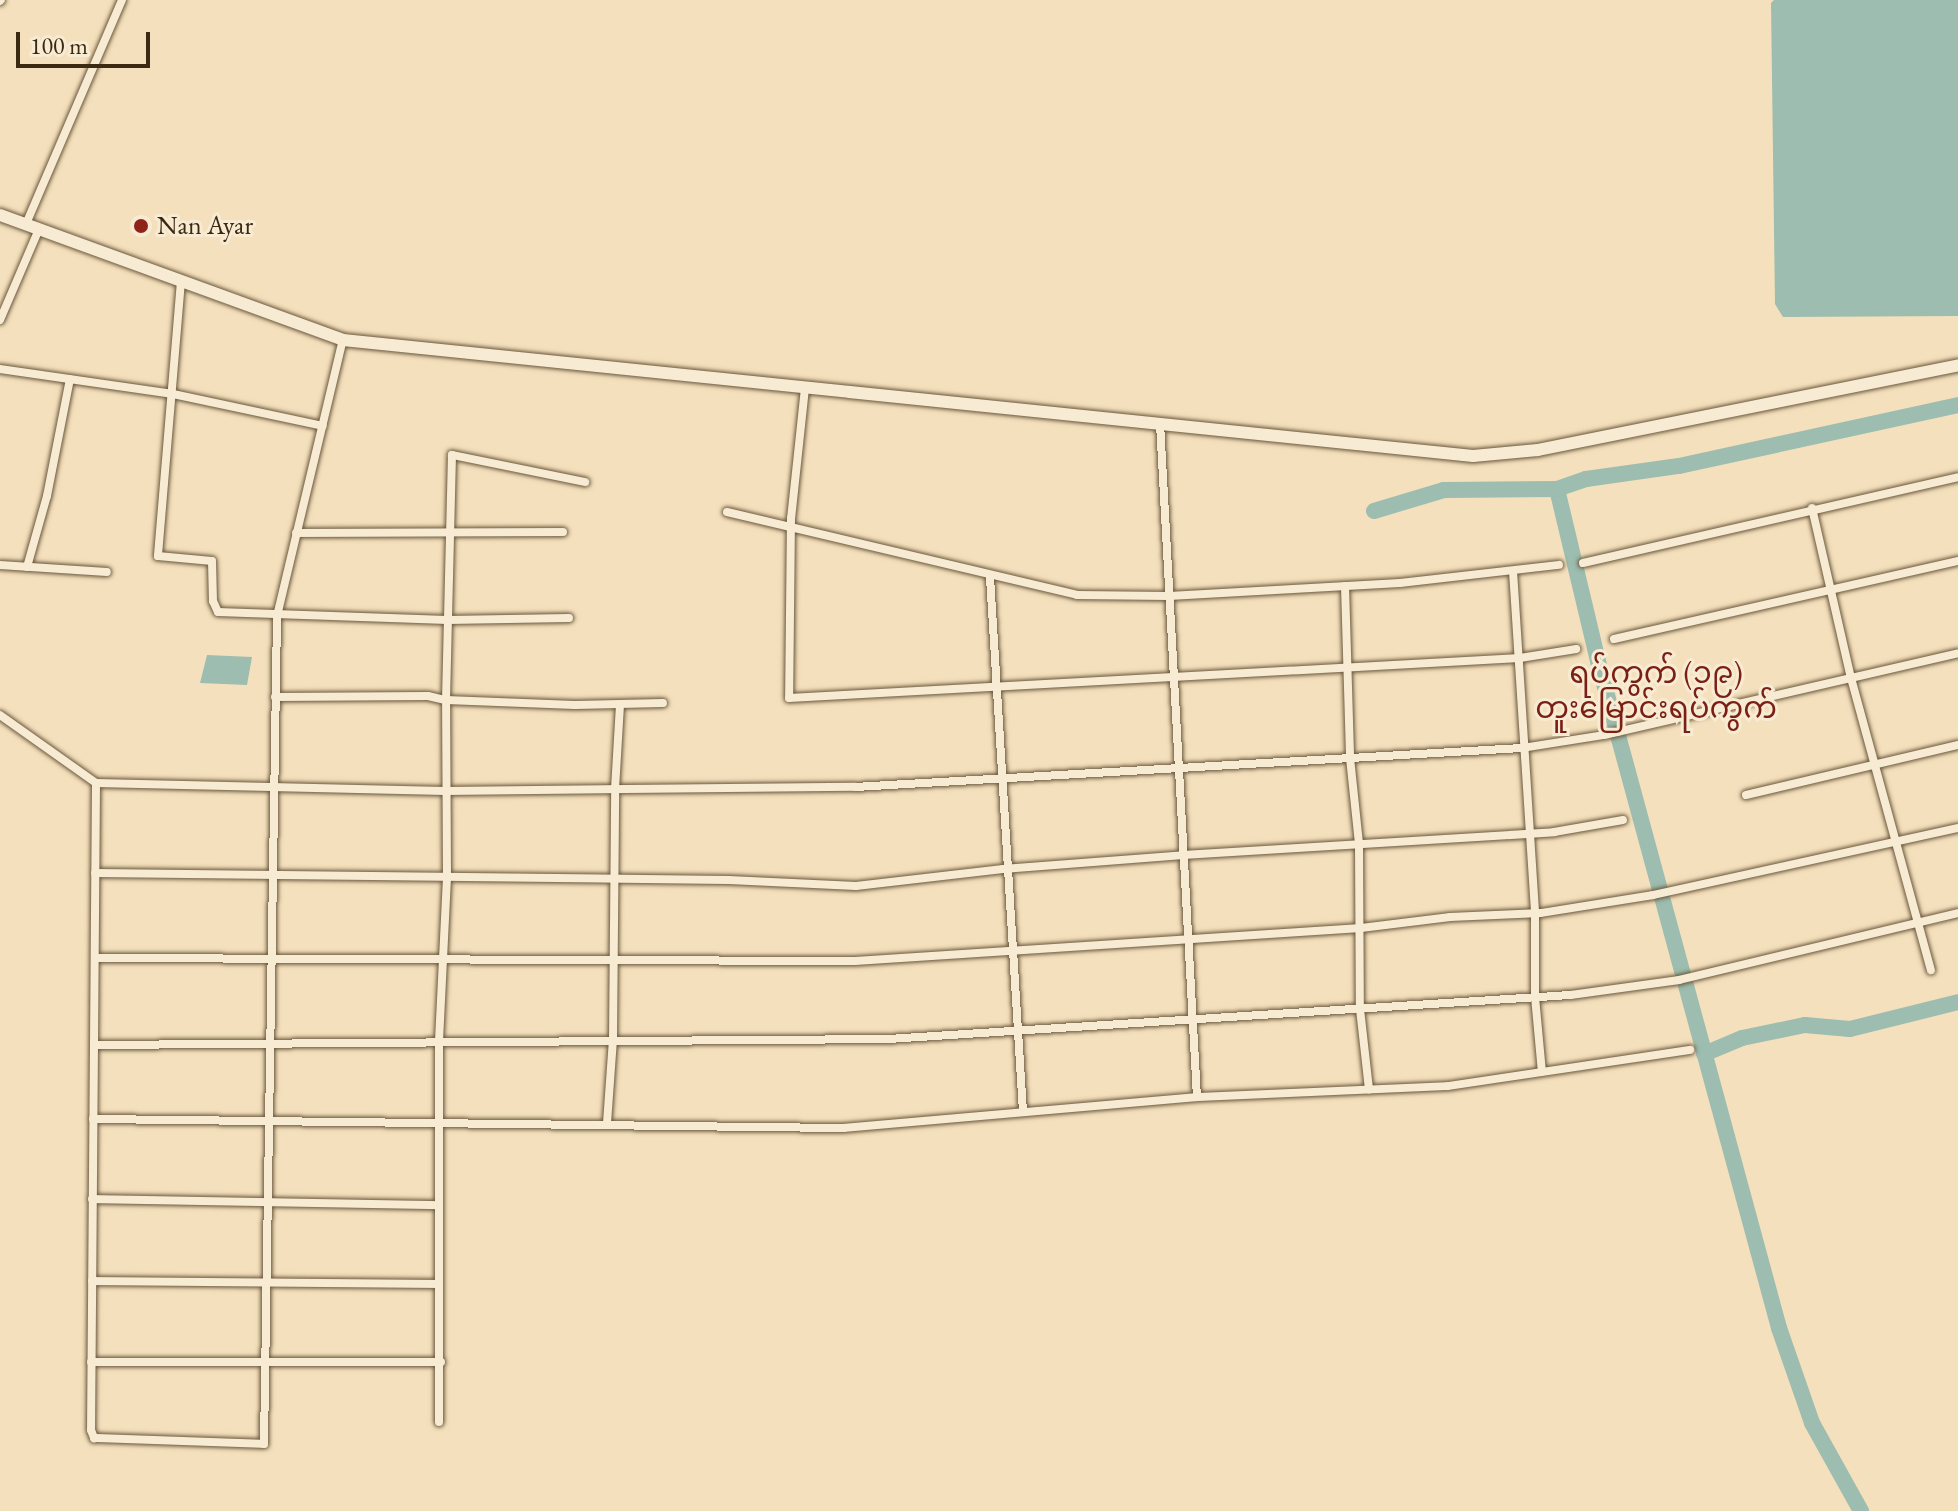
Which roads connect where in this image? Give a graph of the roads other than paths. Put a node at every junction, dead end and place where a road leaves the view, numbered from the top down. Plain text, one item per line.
1 (122, 0) edge
2 (0, 215) edge
3 (32, 227) junction
4 (181, 281) junction
5 (0, 320) edge
6 (343, 340) junction
7 (1958, 365) edge
8 (0, 369) edge
9 (70, 379) junction
10 (805, 388) junction
11 (173, 394) junction
12 (1160, 423) junction
13 (323, 426) junction
14 (1958, 477) edge
15 (585, 482) dead end
16 (1812, 508) junction
17 (727, 512) dead end
18 (792, 528) junction
19 (563, 532) dead end
20 (296, 533) junction
21 (449, 535) junction
22 (1958, 561) edge
23 (1583, 563) dead end
24 (0, 565) edge
25 (1559, 565) dead end
26 (27, 567) junction
27 (1513, 571) junction
28 (107, 572) dead end
29 (990, 577) junction
30 (1345, 586) junction
31 (1831, 590) junction
32 (1169, 596) junction
33 (277, 616) junction
34 (569, 618) dead end
35 (447, 620) junction
36 (1614, 639) dead end
37 (1576, 649) dead end
38 (1958, 653) edge
39 (1520, 658) junction
40 (1347, 667) junction
41 (1174, 678) junction
42 (1851, 678) junction
43 (998, 689) junction
44 (275, 697) junction
45 (446, 700) junction
46 (663, 703) dead end
47 (620, 705) junction
48 (0, 715) edge
49 (1958, 745) edge
50 (1522, 748) junction
51 (1350, 758) junction
52 (1875, 764) junction
53 (1178, 768) junction
54 (1002, 778) junction
55 (96, 783) junction
56 (273, 788) junction
57 (615, 789) junction
58 (445, 791) junction
59 (1746, 795) dead end
60 (1623, 820) dead end
61 (1958, 828) edge
62 (1530, 834) junction
63 (1897, 842) junction
64 (1359, 844) junction
65 (1183, 855) junction
66 (1010, 868) junction
67 (95, 873) junction
68 (271, 877) junction
69 (447, 877) junction
70 (614, 879) junction
71 (1535, 913) junction
72 (1958, 913) edge
73 (1918, 922) junction
74 (1361, 928) junction
75 (1187, 938) junction
76 (1012, 950) junction
77 (95, 958) junction
78 (271, 958) junction
79 (443, 959) junction
80 (614, 960) junction
81 (1931, 970) dead end
82 (1535, 997) junction
83 (1360, 1009) junction
84 (1193, 1019) junction
85 (1017, 1031) junction
86 (613, 1040) junction
87 (270, 1041) junction
88 (439, 1041) junction
89 (94, 1045) junction
90 (1690, 1050) dead end
91 (1542, 1072) junction
92 (1369, 1089) junction
93 (1197, 1097) junction
94 (1023, 1112) junction
95 (93, 1119) junction
96 (269, 1119) junction
97 (438, 1122) junction
98 (607, 1123) junction
99 (92, 1199) junction
100 (267, 1200) junction
101 (439, 1205) junction
102 (92, 1281) junction
103 (266, 1283) junction
104 (438, 1284) junction
105 (91, 1362) junction
106 (441, 1362) junction
107 (265, 1363) junction
108 (439, 1422) dead end

1 - 3 street
2 - 3 main road
3 - 4 main road
3 - 5 street
4 - 6 main road
4 - 11 street
6 - 10 main road
6 - 13 street
7 - 12 main road
8 - 9 street
9 - 11 street
9 - 26 street
10 - 12 main road
10 - 18 street
11 - 13 street
11 - 33 street
12 - 32 street
13 - 20 street
14 - 16 street
15 - 21 street
16 - 23 street
16 - 31 street
17 - 18 street
18 - 29 street
18 - 43 street
19 - 21 street
20 - 21 street
20 - 33 street
21 - 35 street
22 - 31 street
24 - 26 street
25 - 27 street
26 - 28 street
27 - 30 street
27 - 39 street
29 - 32 street
29 - 43 street
30 - 32 street
30 - 40 street
31 - 36 street
31 - 42 street
32 - 41 street
33 - 35 street
33 - 44 street
34 - 35 street
35 - 45 street
37 - 39 street
38 - 42 street
39 - 40 street
39 - 50 street
40 - 41 street
40 - 51 street
41 - 43 street
41 - 53 street
42 - 50 street
42 - 52 street
43 - 54 street
44 - 45 street
44 - 56 street
45 - 47 street
45 - 58 street
46 - 47 street
47 - 57 street
48 - 55 street
49 - 52 street
50 - 51 street
50 - 62 street
51 - 53 street
51 - 64 street
52 - 59 street
52 - 63 street
53 - 54 street
53 - 65 street
54 - 57 street
54 - 66 street
55 - 56 street
55 - 67 street
56 - 58 street
56 - 68 street
57 - 58 street
57 - 70 street
58 - 69 street
60 - 62 street
61 - 63 street
62 - 64 street
62 - 71 street
63 - 71 street
63 - 73 street
64 - 65 street
64 - 74 street
65 - 66 street
65 - 75 street
66 - 70 street
66 - 76 street
67 - 68 street
67 - 77 street
68 - 69 street
68 - 78 street
69 - 70 street
69 - 79 street
70 - 80 street
71 - 74 street
71 - 82 street
72 - 73 street
73 - 81 street
73 - 82 street
74 - 75 street
74 - 83 street
75 - 76 street
75 - 84 street
76 - 80 street
76 - 85 street
77 - 78 street
77 - 89 street
78 - 79 street
78 - 87 street
79 - 80 street
79 - 88 street
80 - 86 street
82 - 83 street
82 - 91 street
83 - 84 street
83 - 92 street
84 - 85 street
84 - 93 street
85 - 86 street
85 - 94 street
86 - 88 street
86 - 98 street
87 - 88 street
87 - 89 street
87 - 96 street
88 - 97 street
89 - 95 street
90 - 91 street
91 - 92 street
92 - 93 street
93 - 94 street
94 - 98 street
95 - 96 street
95 - 99 street
96 - 97 street
96 - 100 street
97 - 98 street
97 - 101 street
99 - 100 street
99 - 102 street
100 - 101 street
100 - 103 street
101 - 104 street
102 - 103 street
102 - 105 street
103 - 104 street
103 - 107 street
104 - 106 street
105 - 107 street
105 - 107 street
106 - 107 street
106 - 108 street

